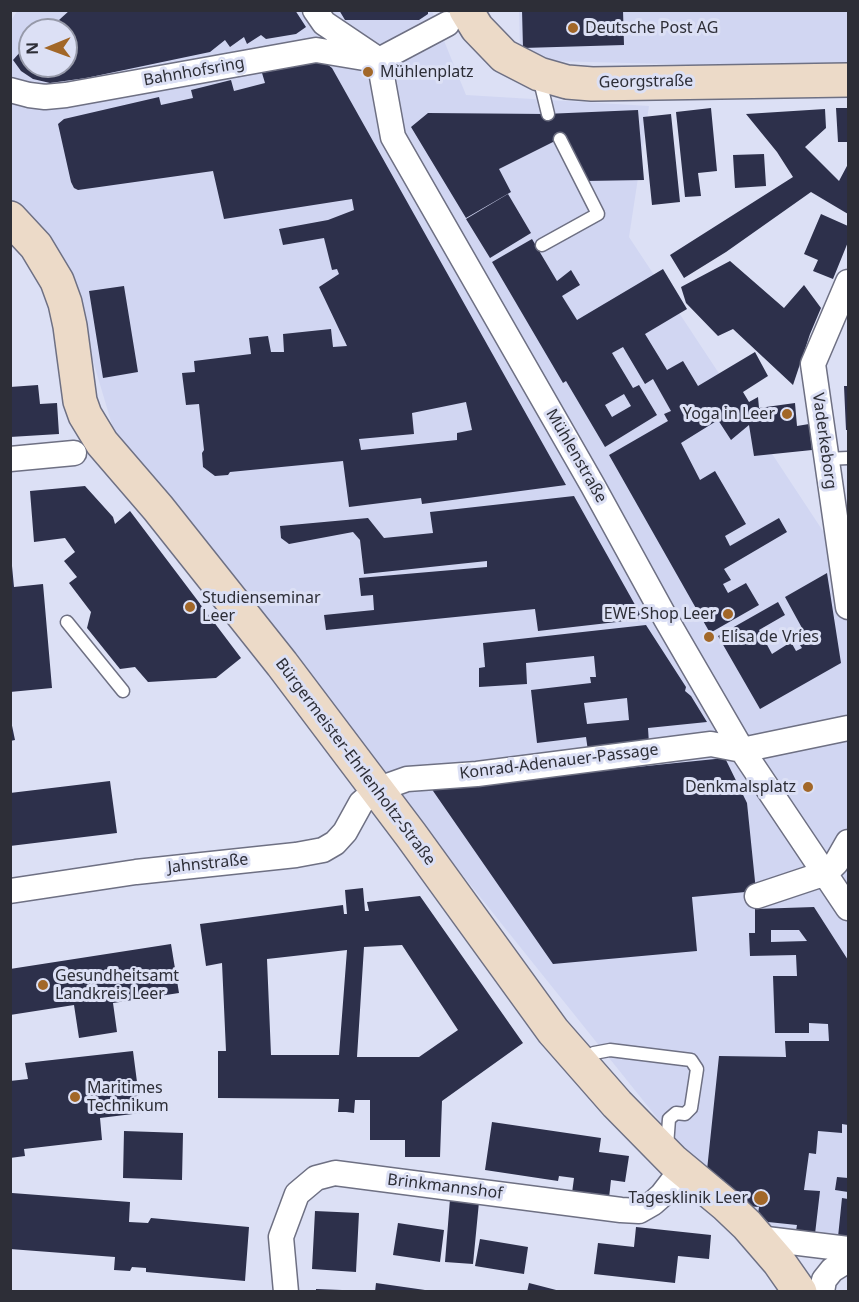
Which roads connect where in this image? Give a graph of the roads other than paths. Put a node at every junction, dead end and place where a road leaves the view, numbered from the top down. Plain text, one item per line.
1 (315, 10) edge
2 (460, 17) edge
3 (379, 60) junction
4 (539, 74) junction
5 (849, 80) edge
6 (10, 90) edge
7 (548, 114) dead end
8 (560, 139) dead end
9 (10, 218) edge
10 (542, 245) dead end
11 (849, 282) edge
12 (75, 453) dead end
13 (837, 458) edge
14 (10, 459) edge
15 (849, 607) edge
16 (67, 622) dead end
17 (123, 692) dead end
18 (849, 728) edge
19 (742, 750) junction
20 (376, 790) junction
21 (849, 842) edge
22 (826, 873) junction
23 (10, 891) edge
24 (757, 896) dead end
25 (849, 908) edge
26 (580, 1063) junction
27 (677, 1165) junction
28 (849, 1249) edge
29 (768, 1250) junction
30 (849, 1260) edge
31 (286, 1292) edge
32 (800, 1292) edge
33 (822, 1292) edge

1 - 3 street
2 - 3 street
2 - 4 main road, Georgstraße
3 - 6 street, Bahnhofsring
3 - 19 street, Mühlenstraße
4 - 5 main road, Georgstraße
4 - 7 lane
8 - 10 lane
9 - 20 main road, Bürgermeister-Ehrlenholtz-Straße
11 - 13 street, Vaderkeborg
12 - 14 street
13 - 15 street, Vaderkeborg
16 - 17 lane
18 - 19 street
19 - 20 street, Konrad-Adenauer-Passage
19 - 22 street, Mühlenstraße
20 - 23 street, Jahnstraße
20 - 26 main road, Bürgermeister-Ehrlenholtz-Straße
21 - 22 street
22 - 24 street
22 - 25 street, Mühlenstraße
26 - 27 main road, Bürgermeister-Ehrlenholtz-Straße
26 - 27 lane
27 - 29 main road, Bürgermeister-Ehrlenholtz-Straße
27 - 31 street, Brinkmannshof
28 - 29 street
29 - 32 main road, Bürgermeister-Ehrlenholtz-Straße
30 - 33 street

